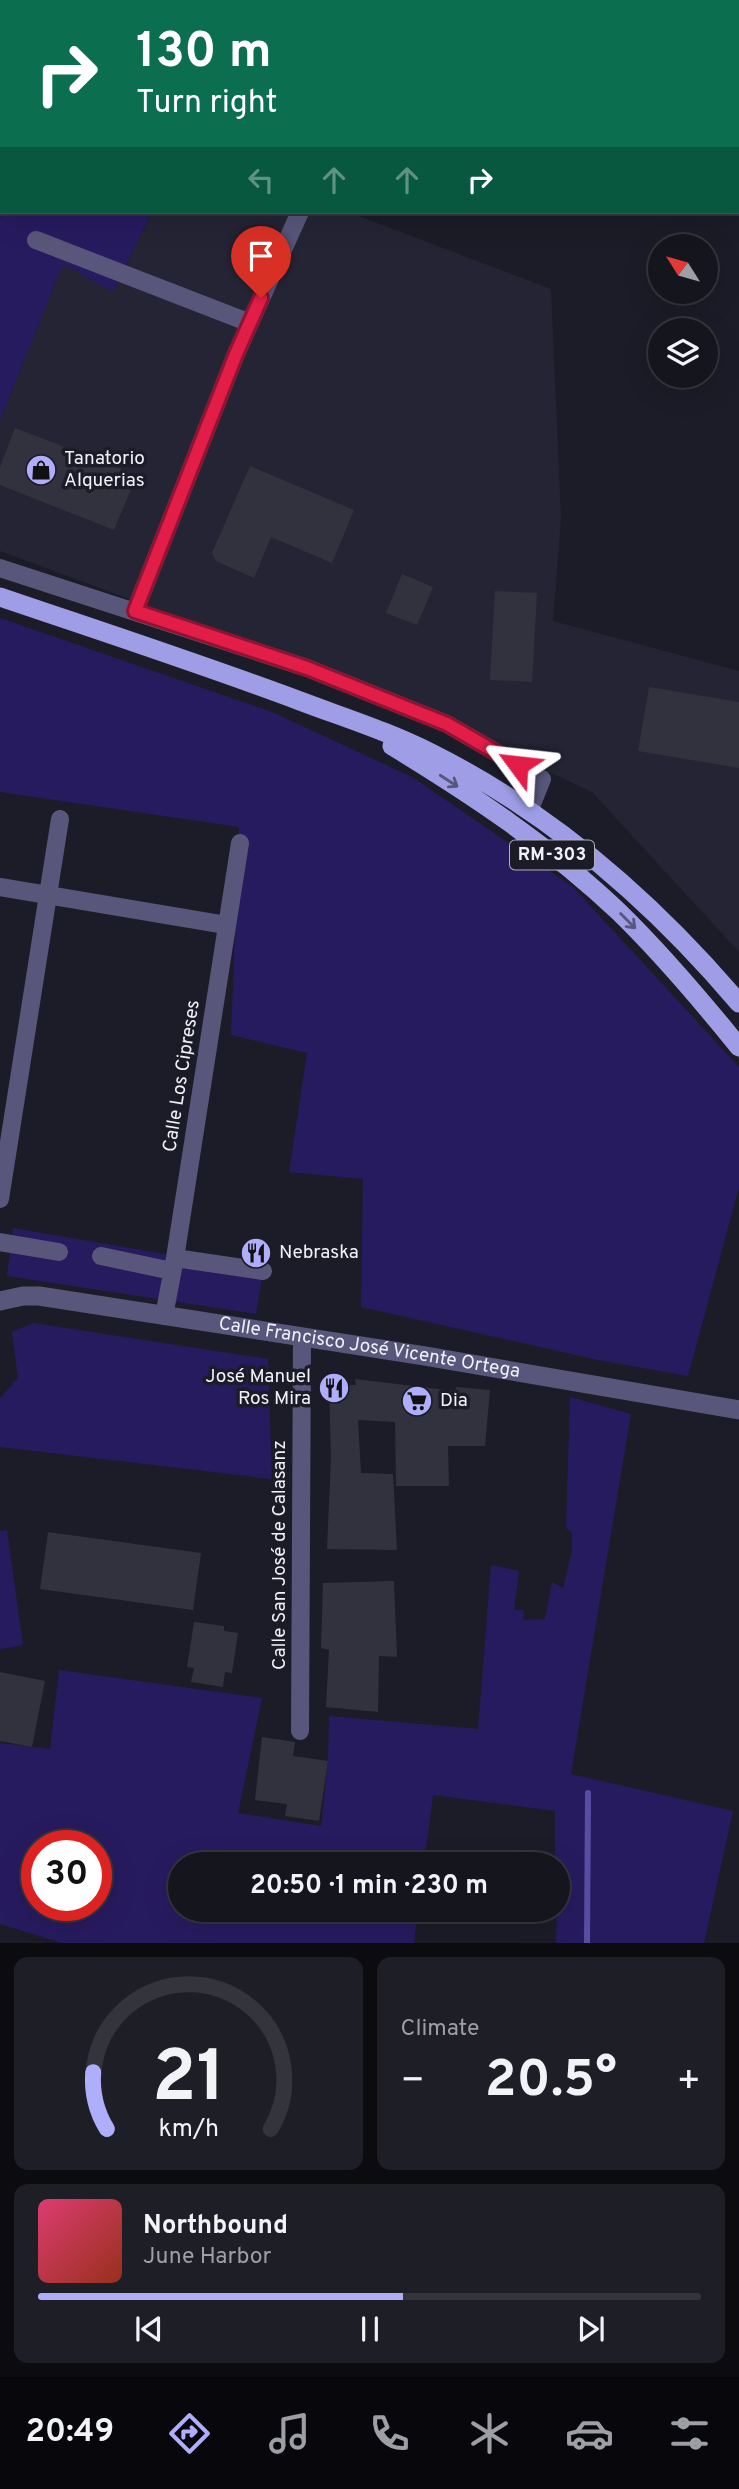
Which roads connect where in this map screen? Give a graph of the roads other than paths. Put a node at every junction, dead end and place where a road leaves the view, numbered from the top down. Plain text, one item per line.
1 (299, 214) edge
2 (36, 240) dead end
3 (250, 323) junction
4 (0, 568) edge
5 (0, 597) edge
6 (135, 611) junction
7 (326, 711) junction
8 (529, 811) junction
9 (60, 819) dead end
10 (240, 843) dead end
11 (0, 887) edge
12 (48, 895) junction
13 (226, 925) junction
14 (739, 1003) edge
15 (739, 1047) edge
16 (0, 1199) edge
17 (0, 1242) edge
18 (60, 1252) dead end
19 (101, 1256) dead end
20 (174, 1264) junction
21 (263, 1271) dead end
22 (0, 1301) edge
23 (164, 1315) junction
24 (302, 1337) junction
25 (739, 1410) edge
26 (300, 1731) dead end

1 - 3 street
2 - 3 street
3 - 6 street
4 - 6 street
5 - 7 highway, RM-303
6 - 8 street
7 - 8 highway, RM-303
7 -> 15 highway, RM-303
8 - 14 highway, RM-303
9 - 12 street
10 - 13 street, Calle Los Cipreses
11 - 12 street
12 - 13 street
12 - 16 street
13 - 20 street, Calle Los Cipreses
17 - 18 street
19 - 20 street
20 - 21 street
20 - 23 street, Calle Los Cipreses
22 - 23 street, Calle Francisco José Vicente Ortega
23 - 24 street, Calle Francisco José Vicente Ortega
24 - 25 street, Calle Francisco José Vicente Ortega
24 - 26 street, Calle San José de Calasanz

